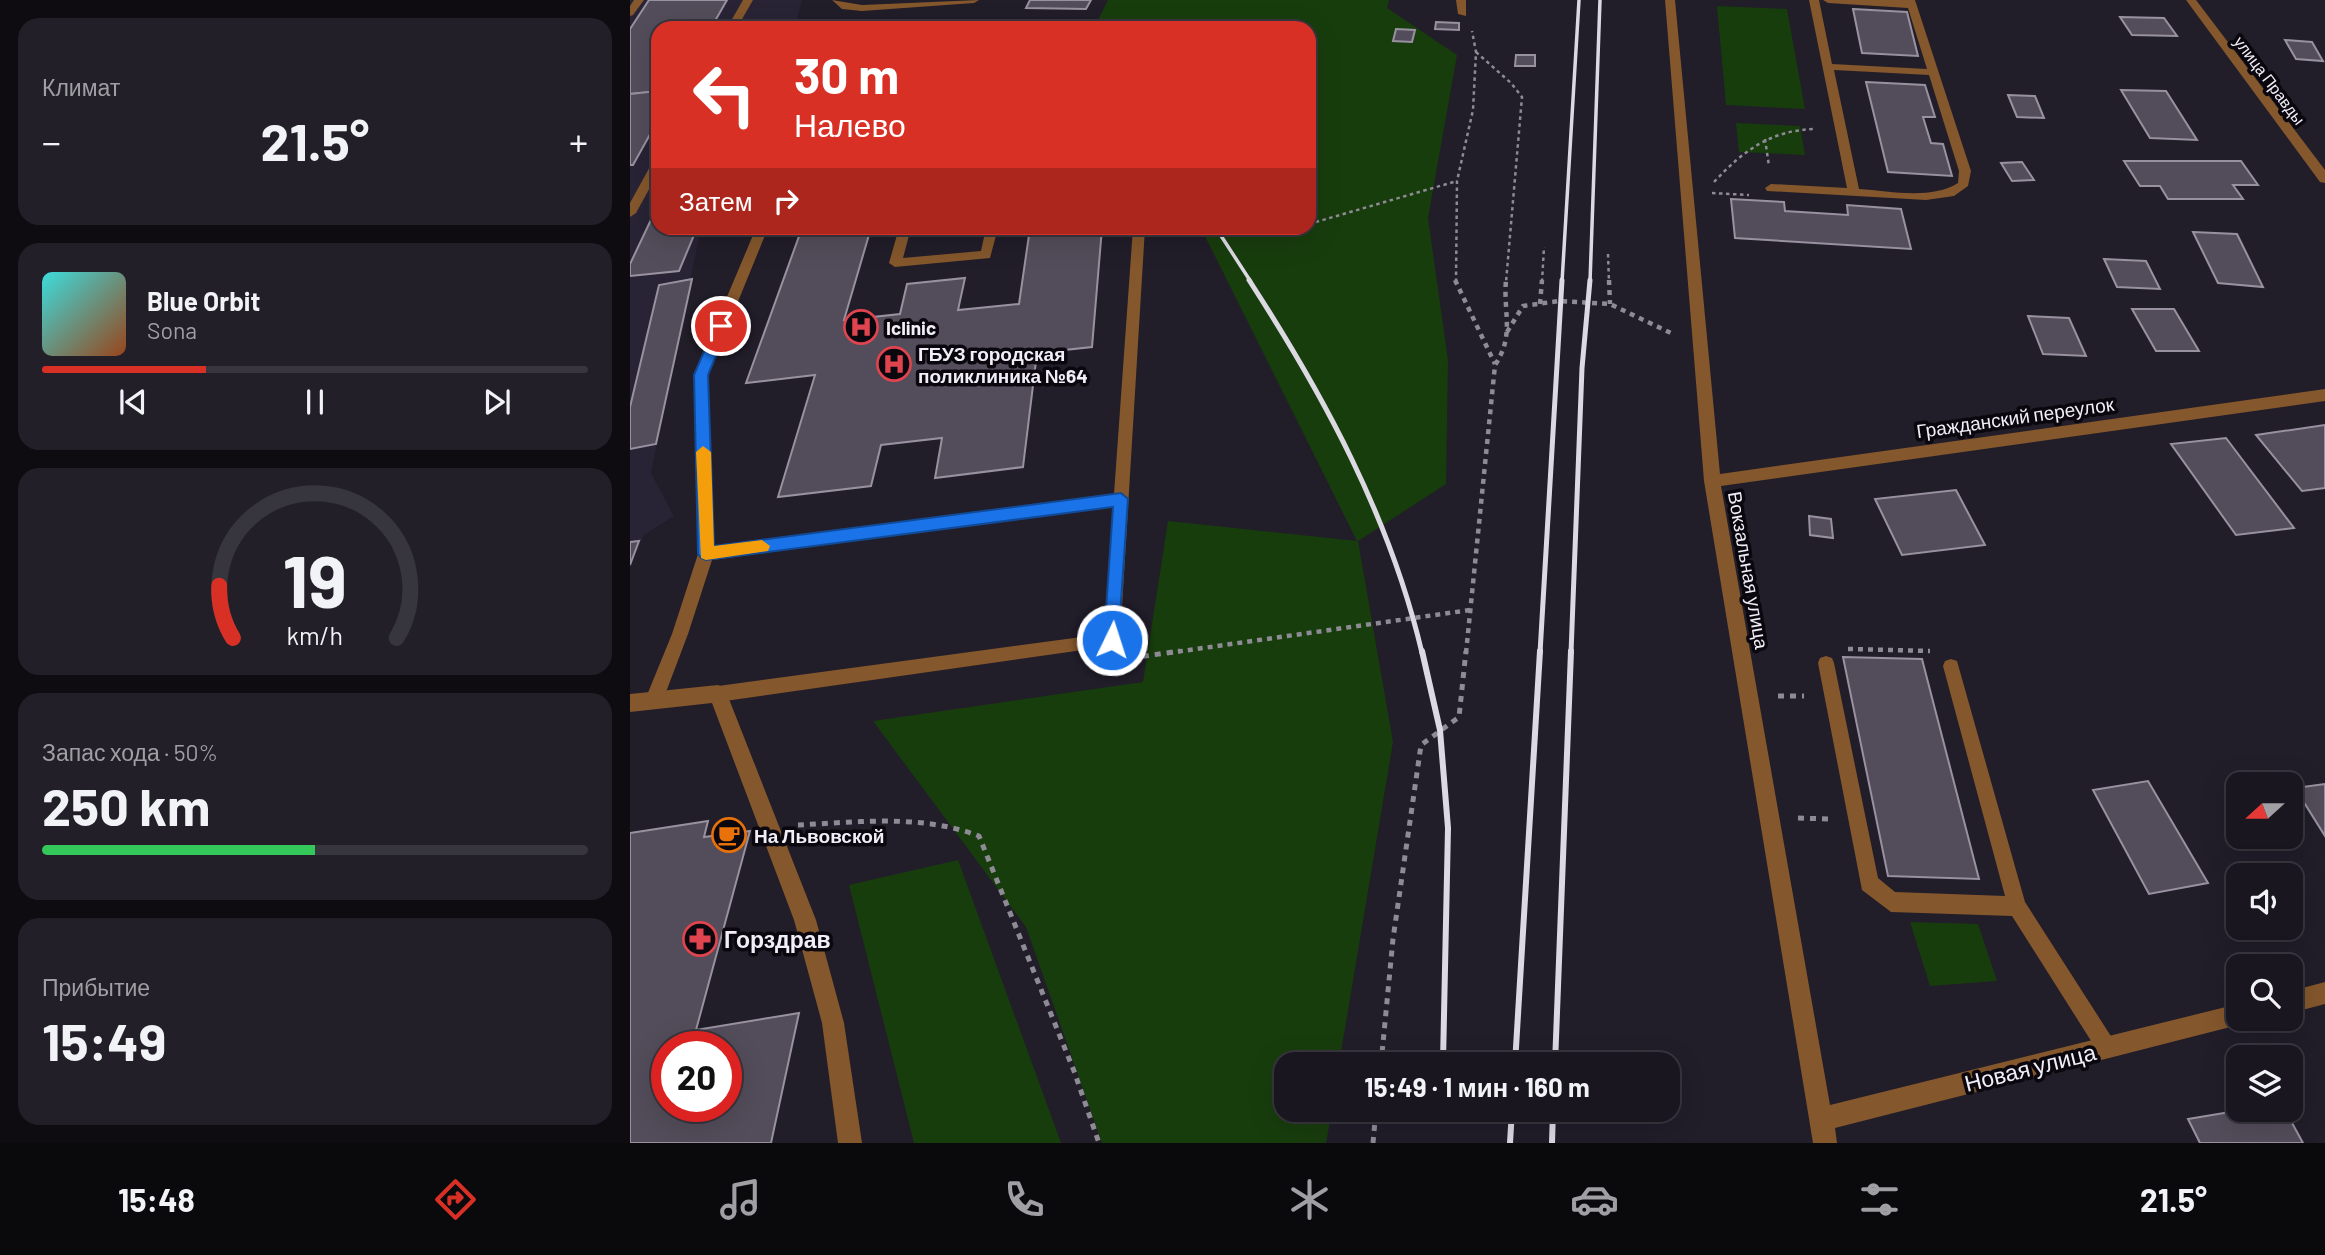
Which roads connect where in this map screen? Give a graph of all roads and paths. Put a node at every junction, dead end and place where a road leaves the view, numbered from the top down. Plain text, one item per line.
1 (639, 0) edge
2 (748, 0) edge
3 (837, 0) edge
4 (974, 0) edge
5 (1461, 0) edge
6 (1670, 0) edge
7 (1814, 0) edge
8 (1828, 0) edge
9 (2191, 0) edge
10 (1911, 2) edge
11 (630, 13) edge
12 (1463, 14) dead end
13 (736, 21) edge
14 (1475, 37) dead end
15 (1476, 52) junction
16 (1828, 67) junction
17 (1933, 72) junction
18 (1842, 131) junction
19 (651, 176) edge
20 (2325, 179) edge
21 (1457, 181) junction
22 (1771, 188) joint
23 (1854, 192) junction
24 (630, 213) edge
25 (1316, 222) edge
26 (758, 235) edge
27 (903, 235) edge
28 (990, 235) edge
29 (1139, 235) edge
30 (1544, 247) dead end
31 (1608, 254) dead end
32 (1540, 304) junction
33 (1610, 304) junction
34 (1507, 333) junction
35 (1700, 346) junction
36 (1495, 365) junction
37 (2325, 395) edge
38 (1712, 481) junction
39 (1121, 499) junction
40 (706, 554) junction
41 (1826, 663) joint
42 (1951, 666) joint
43 (718, 694) junction
44 (1749, 695) junction
45 (1833, 697) junction
46 (654, 700) junction
47 (630, 703) edge
48 (1770, 817) junction
49 (1857, 819) junction
50 (769, 826) junction
51 (2017, 906) junction
52 (2325, 993) edge
53 (2303, 999) edge
54 (2226, 1018) edge
55 (2107, 1048) junction
56 (1382, 1052) edge
57 (1822, 1119) junction
58 (1375, 1122) edge
59 (850, 1143) edge
60 (1099, 1143) edge
61 (1373, 1143) edge
62 (1825, 1143) edge

1 - 11 lane
2 - 13 lane
3 - 4 lane
5 - 12 lane
6 - 35 street, Вокзальная улица
7 - 16 lane
8 - 10 lane
9 - 20 street, улица Правды
10 - 17 lane
14 - 15 path
15 - 21 path
15 - 34 path
16 - 17 lane
16 - 18 lane
17 - 23 lane
18 - 22 path
18 - 23 lane
19 - 24 lane
21 - 25 path
21 - 36 path
22 - 23 lane
26 - 40 lane
27 - 28 lane
29 - 39 lane
30 - 32 path
31 - 33 path
32 - 33 path
32 - 34 path
33 - 35 path
34 - 36 path
35 - 38 street, Вокзальная улица
36 - 56 path
37 - 38 street, Гражданский переулок
38 - 44 street, Вокзальная улица
39 - 40 lane
39 - 43 lane
40 - 46 lane
41 - 42 path
41 - 45 lane
42 - 51 lane
43 - 46 street
43 - 50 street
44 - 45 path
44 - 48 street, Вокзальная улица
45 - 49 lane
46 - 47 street
48 - 49 path
48 - 57 street, Вокзальная улица
49 - 51 lane
50 - 59 street
50 - 60 path
51 - 55 lane
52 - 53 street
54 - 55 street, Новая улица
55 - 57 street, Новая улица
57 - 62 street, Вокзальная улица
58 - 61 path

